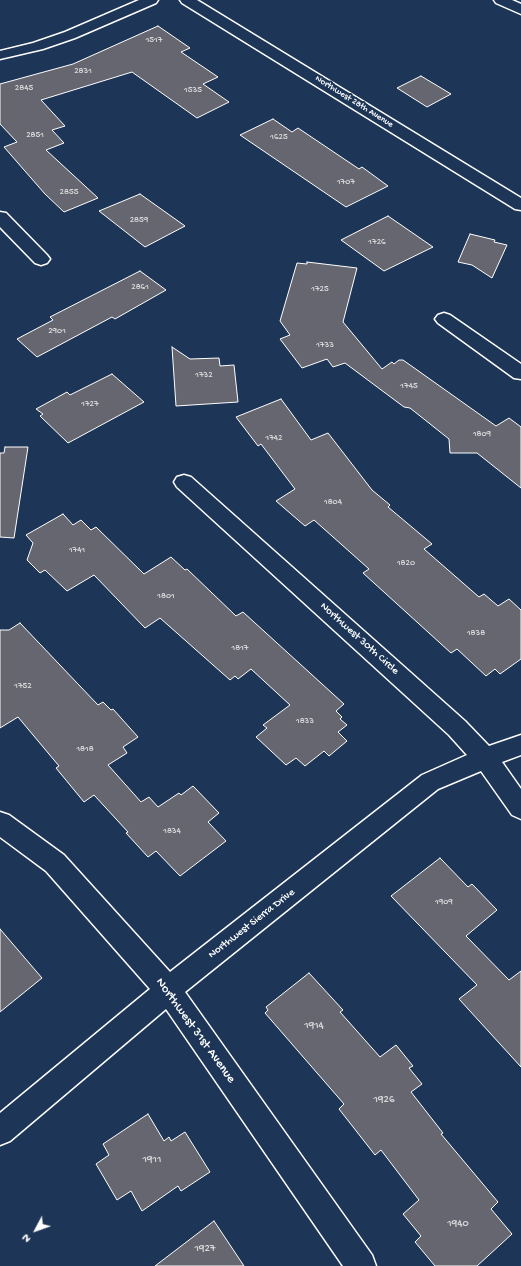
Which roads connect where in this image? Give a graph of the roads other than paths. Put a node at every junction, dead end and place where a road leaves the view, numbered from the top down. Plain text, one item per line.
1 (151, 0) edge
2 (187, 0) edge
3 (502, 0) edge
4 (521, 10) edge
5 (0, 55) edge
6 (521, 205) edge
7 (0, 217) edge
8 (41, 259) dead end
9 (444, 319) dead end
10 (521, 373) edge
11 (184, 482) dead end
12 (521, 745) edge
13 (485, 758) junction
14 (521, 808) edge
15 (0, 823) edge
16 (168, 990) junction
17 (0, 1131) edge
18 (360, 1266) edge

1 - 5 street
2 - 6 street, Northwest 28th Avenue
3 - 4 street
7 - 8 street
9 - 10 street
11 - 13 street, Northwest 30th Circle
12 - 13 street, Northwest Sierra Drive
13 - 14 street, Northwest 30th Circle
13 - 16 street, Northwest Sierra Drive
15 - 16 street, Northwest 31st Avenue
16 - 17 street, Northwest Sierra Drive
16 - 18 street, Northwest 31st Avenue

